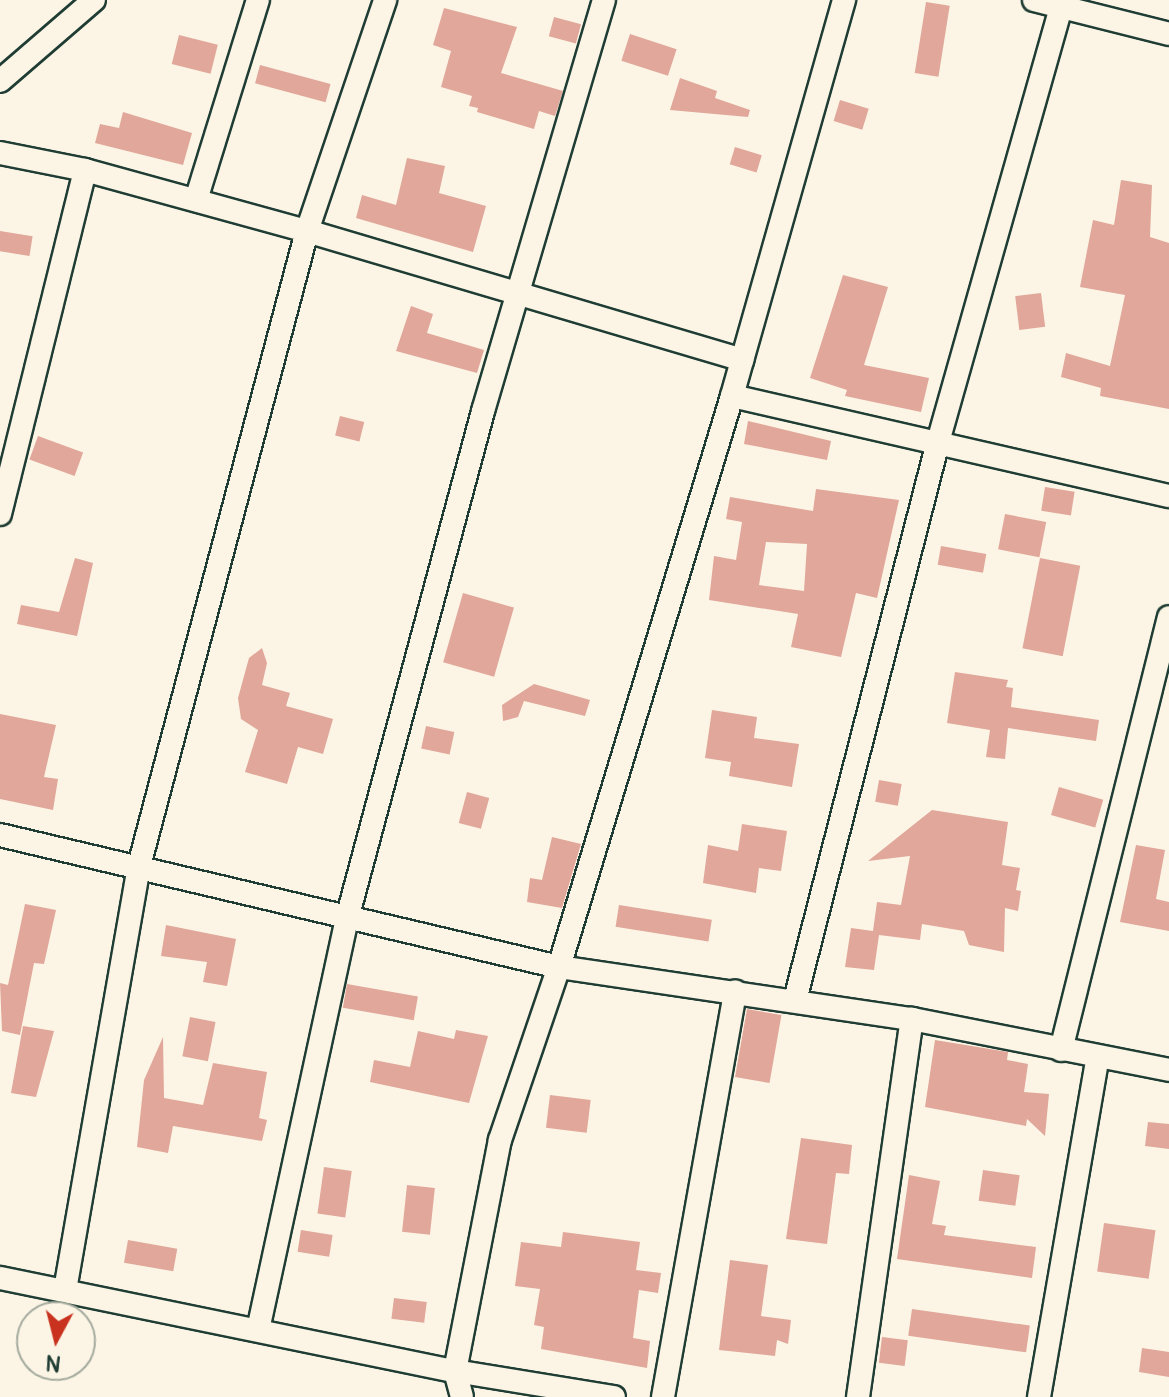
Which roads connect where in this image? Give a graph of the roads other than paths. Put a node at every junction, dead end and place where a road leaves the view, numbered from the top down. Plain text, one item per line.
1 (94, 0) edge
2 (258, 0) edge
3 (385, 0) edge
4 (604, 0) edge
5 (844, 0) edge
6 (1034, 0) edge
7 (1062, 3) edge
8 (1169, 34) edge
9 (0, 81) edge
10 (0, 153) edge
11 (85, 170) junction
12 (196, 200) junction
13 (307, 231) junction
14 (519, 292) junction
15 (742, 360) junction
16 (732, 396) junction
17 (938, 442) junction
18 (1169, 496) edge
19 (0, 514) edge
20 (1169, 617) edge
21 (0, 835) edge
22 (139, 866) junction
23 (348, 915) junction
24 (559, 967) junction
25 (735, 991) junction
26 (795, 1000) junction
27 (912, 1019) junction
28 (1061, 1050) junction
29 (1098, 1057) junction
30 (1169, 1070) edge
31 (0, 1278) edge
32 (65, 1290) junction
33 (258, 1330) junction
34 (455, 1371) junction
35 (462, 1397) edge
36 (614, 1397) edge
37 (663, 1397) edge
38 (858, 1397) edge
39 (1039, 1397) edge

1 - 9 street
2 - 12 street
3 - 13 street
4 - 14 street
5 - 15 street
6 - 7 street
7 - 8 street
7 - 17 street
10 - 11 street
11 - 12 street
11 - 19 street
12 - 13 street
13 - 14 street
13 - 22 street
14 - 15 street
14 - 23 street
15 - 16 street
16 - 17 street
16 - 24 street
17 - 18 street
17 - 26 street
20 - 28 street
21 - 22 street
22 - 23 street
22 - 32 street
23 - 24 street
23 - 33 street
24 - 25 street
24 - 34 street
25 - 26 street
25 - 37 street
26 - 27 street
27 - 28 street
27 - 38 street
28 - 29 street
29 - 30 street
29 - 39 street
31 - 32 street
32 - 33 street
33 - 34 street
34 - 35 street
34 - 36 street

